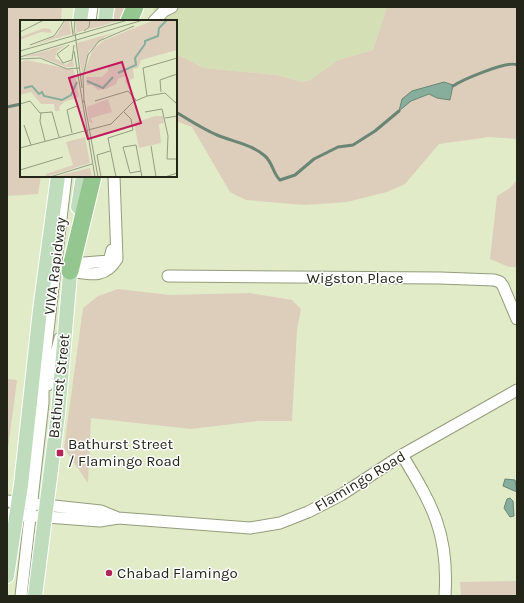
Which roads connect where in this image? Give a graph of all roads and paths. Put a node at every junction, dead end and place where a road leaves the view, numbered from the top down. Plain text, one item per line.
1 (82, 7) edge
2 (92, 7) edge
3 (107, 7) edge
4 (135, 7) edge
5 (160, 7) edge
6 (172, 7) edge
7 (80, 20) edge
8 (90, 20) edge
9 (105, 20) edge
10 (129, 20) edge
11 (146, 20) edge
12 (155, 20) edge
13 (58, 177) edge
14 (66, 177) edge
15 (83, 177) edge
16 (93, 177) edge
17 (111, 177) edge
18 (114, 177) edge
19 (70, 267) junction
20 (168, 276) dead end
21 (66, 317) junction
22 (517, 319) edge
23 (517, 390) edge
24 (43, 403) junction
25 (402, 455) junction
26 (25, 509) edge
27 (7, 576) edge
28 (21, 596) edge
29 (35, 596) edge
30 (445, 596) edge

1 - 7 main road
2 - 8 street
3 - 9 main road
4 - 10 highway
5 - 11 street
6 - 12 street
13 - 26 main road, Bathurst Street
14 - 24 street, VIVA Rapidway
15 - 19 main road, Bathurst Street
16 - 19 highway
17 - 19 street
18 - 19 street
19 - 21 main road, Bathurst Street
20 - 22 street, Wigston Place
21 - 24 street, VIVA Rapidway
21 - 26 main road, Bathurst Street
23 - 25 street, Flamingo Road
24 - 26 street, VIVA Rapidway
25 - 26 street, Flamingo Road
25 - 30 street
26 - 27 main road, Bathurst Street
26 - 28 street, VIVA Rapidway
26 - 29 main road, Bathurst Street

